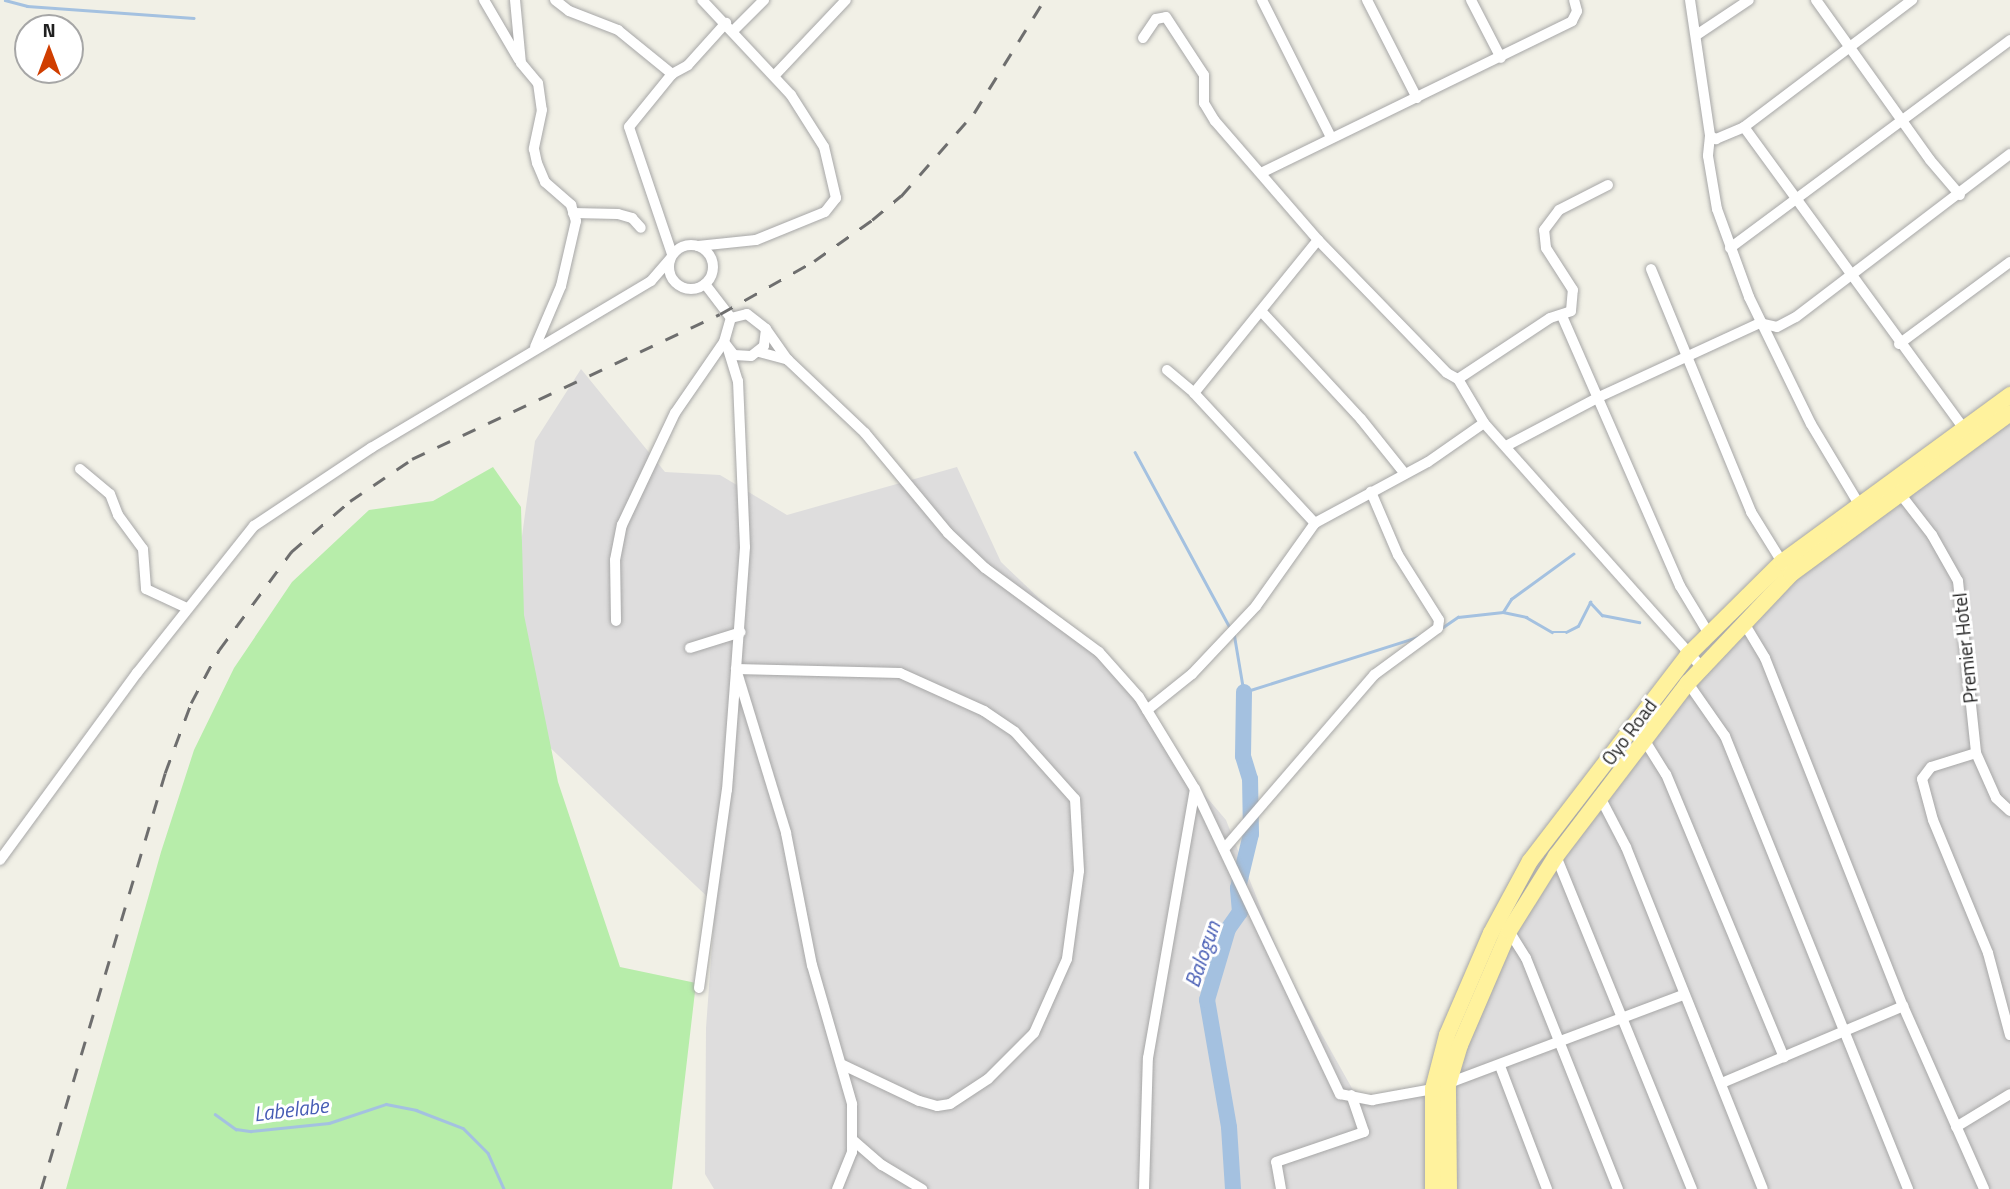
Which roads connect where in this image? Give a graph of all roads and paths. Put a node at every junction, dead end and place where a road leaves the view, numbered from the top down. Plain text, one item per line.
1 (484, 0) edge
2 (515, 0) edge
3 (555, 0) edge
4 (702, 0) edge
5 (764, 0) edge
6 (846, 0) edge
7 (1262, 0) edge
8 (1367, 0) edge
9 (1471, 0) edge
10 (1574, 0) edge
11 (1690, 0) edge
12 (1749, 0) edge
13 (1816, 0) edge
14 (1912, 0) edge
15 (729, 27) junction
16 (1698, 34) junction
17 (1143, 38) dead end
18 (2010, 40) edge
19 (1850, 50) junction
20 (1501, 58) junction
21 (521, 63) junction
22 (672, 74) junction
23 (775, 75) junction
24 (1417, 97) junction
25 (1902, 122) junction
26 (1744, 127) junction
27 (1710, 136) junction
28 (1331, 137) junction
29 (2010, 154) edge
30 (1263, 172) junction
31 (1608, 185) dead end
32 (1960, 195) junction
33 (1794, 201) junction
34 (573, 213) junction
35 (641, 228) dead end
36 (1318, 240) junction
37 (728, 245) junction
38 (698, 246) junction
39 (1730, 248) junction
40 (671, 257) junction
41 (2010, 262) edge
42 (712, 263) junction
43 (1651, 269) dead end
44 (1847, 274) junction
45 (651, 281) junction
46 (674, 281) junction
47 (705, 284) junction
48 (1261, 311) junction
49 (1562, 316) junction
50 (731, 318) junction
51 (1760, 323) junction
52 (766, 329) junction
53 (1899, 344) junction
54 (726, 346) junction
55 (535, 347) junction
56 (755, 354) junction
57 (1686, 358) junction
58 (789, 360) junction
59 (1167, 370) dead end
60 (1458, 379) junction
61 (738, 381) junction
62 (1194, 393) junction
63 (2010, 395) edge
64 (1600, 397) junction
65 (2010, 413) edge
66 (1484, 423) junction
67 (1964, 429) junction
68 (1508, 445) junction
69 (80, 469) dead end
70 (1405, 474) junction
71 (1895, 488) junction
72 (1371, 492) junction
73 (1860, 506) junction
74 (1315, 523) junction
75 (1782, 562) junction
76 (187, 608) junction
77 (616, 621) dead end
78 (1744, 623) junction
79 (741, 632) junction
80 (1709, 634) junction
81 (690, 648) dead end
82 (1688, 655) junction
83 (1702, 668) junction
84 (736, 669) junction
85 (1688, 684) junction
86 (1147, 710) junction
87 (1645, 741) junction
88 (1976, 753) junction
89 (1195, 789) junction
90 (1601, 799) junction
91 (2010, 811) edge
92 (1224, 849) junction
93 (1556, 856) junction
94 (0, 860) edge
95 (1509, 931) junction
96 (699, 988) dead end
97 (1683, 995) junction
98 (1903, 1006) junction
99 (1620, 1017) junction
100 (1844, 1030) junction
101 (2010, 1035) edge
102 (1558, 1044) junction
103 (1784, 1057) junction
104 (843, 1065) junction
105 (1500, 1066) junction
106 (1722, 1083) junction
107 (1441, 1087) junction
108 (2010, 1094) edge
109 (1351, 1095) junction
110 (1956, 1127) junction
111 (854, 1141) junction
112 (836, 1189) edge
113 (922, 1189) edge
114 (1144, 1189) edge
115 (1281, 1189) edge
116 (1433, 1189) edge
117 (1449, 1189) edge
118 (1547, 1189) edge
119 (1618, 1189) edge
120 (1692, 1189) edge
121 (1763, 1189) edge
122 (1908, 1189) edge
123 (1984, 1189) edge

1 - 21 street
2 - 21 street
3 - 22 street
4 - 15 street
5 - 15 street
6 - 23 street
7 - 28 street
8 - 24 street
9 - 20 street
10 - 20 street
11 - 16 street
12 - 16 street
13 - 19 street
14 - 19 street
15 - 22 street
15 - 23 street
16 - 27 street
17 - 30 street
18 - 25 street
19 - 25 street
19 - 26 street
20 - 24 street
21 - 34 street
22 - 40 street
23 - 37 street
24 - 28 street
25 - 32 street
25 - 33 street
26 - 27 street
26 - 33 street
27 - 39 street
28 - 30 street
29 - 32 street
30 - 36 street
31 - 49 street
32 - 44 street
33 - 39 street
33 - 44 street
34 - 35 street
34 - 55 street
36 - 48 street
36 - 60 street
37 - 38 street
37 - 42 street
38 - 40 street
38 - 42 street
39 - 51 street
40 - 45 street
40 - 46 street
41 - 53 street
42 - 47 street
43 - 57 street
44 - 51 street
44 - 53 street
45 - 46 street
45 - 55 street
46 - 47 street
47 - 50 street
48 - 62 street
48 - 70 street
49 - 60 street
49 - 64 street
50 - 52 street
50 - 54 street
51 - 57 street
51 - 73 street
52 - 56 street
52 - 58 street
53 - 67 street
54 - 56 street
54 - 61 street
54 - 77 street
55 - 76 street
56 - 58 street
56 - 61 street
57 - 64 street
57 - 75 street
58 - 86 street
59 - 62 street
60 - 66 street
61 - 79 street
62 - 74 street
63 - 67 main road, Oyo Road
64 - 68 street
64 - 80 street
65 - 71 main road, Oyo Road
66 - 68 street
66 - 70 street
67 - 71 main road, Oyo Road
68 - 82 street
69 - 76 street
70 - 72 street
71 - 73 main road, Oyo Road
71 - 78 main road, Oyo Road
71 - 88 street, Premier Hotel
72 - 74 street
72 - 92 street
73 - 75 main road, Oyo Road
74 - 86 street
75 - 80 main road, Oyo Road
76 - 94 street
78 - 83 main road, Oyo Road
78 - 98 street
79 - 81 street
79 - 84 street
80 - 82 main road, Oyo Road
82 - 83 street
82 - 107 main road, Oyo Road
83 - 85 main road, Oyo Road
84 - 96 street
84 - 104 street
84 - 104 street
85 - 87 main road, Oyo Road
85 - 100 street
86 - 89 street
87 - 90 main road, Oyo Road
87 - 103 street
88 - 91 street, Premier Hotel
88 - 101 street
89 - 92 street
89 - 114 street
90 - 93 main road, Oyo Road
90 - 97 street
92 - 109 street
93 - 95 main road, Oyo Road
93 - 99 street
95 - 102 street
95 - 107 main road, Oyo Road
97 - 99 street
97 - 106 street
98 - 100 street
98 - 110 street
99 - 102 street
99 - 120 street
100 - 103 street
100 - 122 street
102 - 105 street
102 - 119 street
103 - 106 street
104 - 111 street
105 - 107 street
105 - 118 street
106 - 121 street
107 - 109 street
107 - 116 main road, Oyo Road
107 - 117 main road, Oyo Road
108 - 110 street
109 - 115 street
110 - 123 street
111 - 112 street
111 - 113 street

